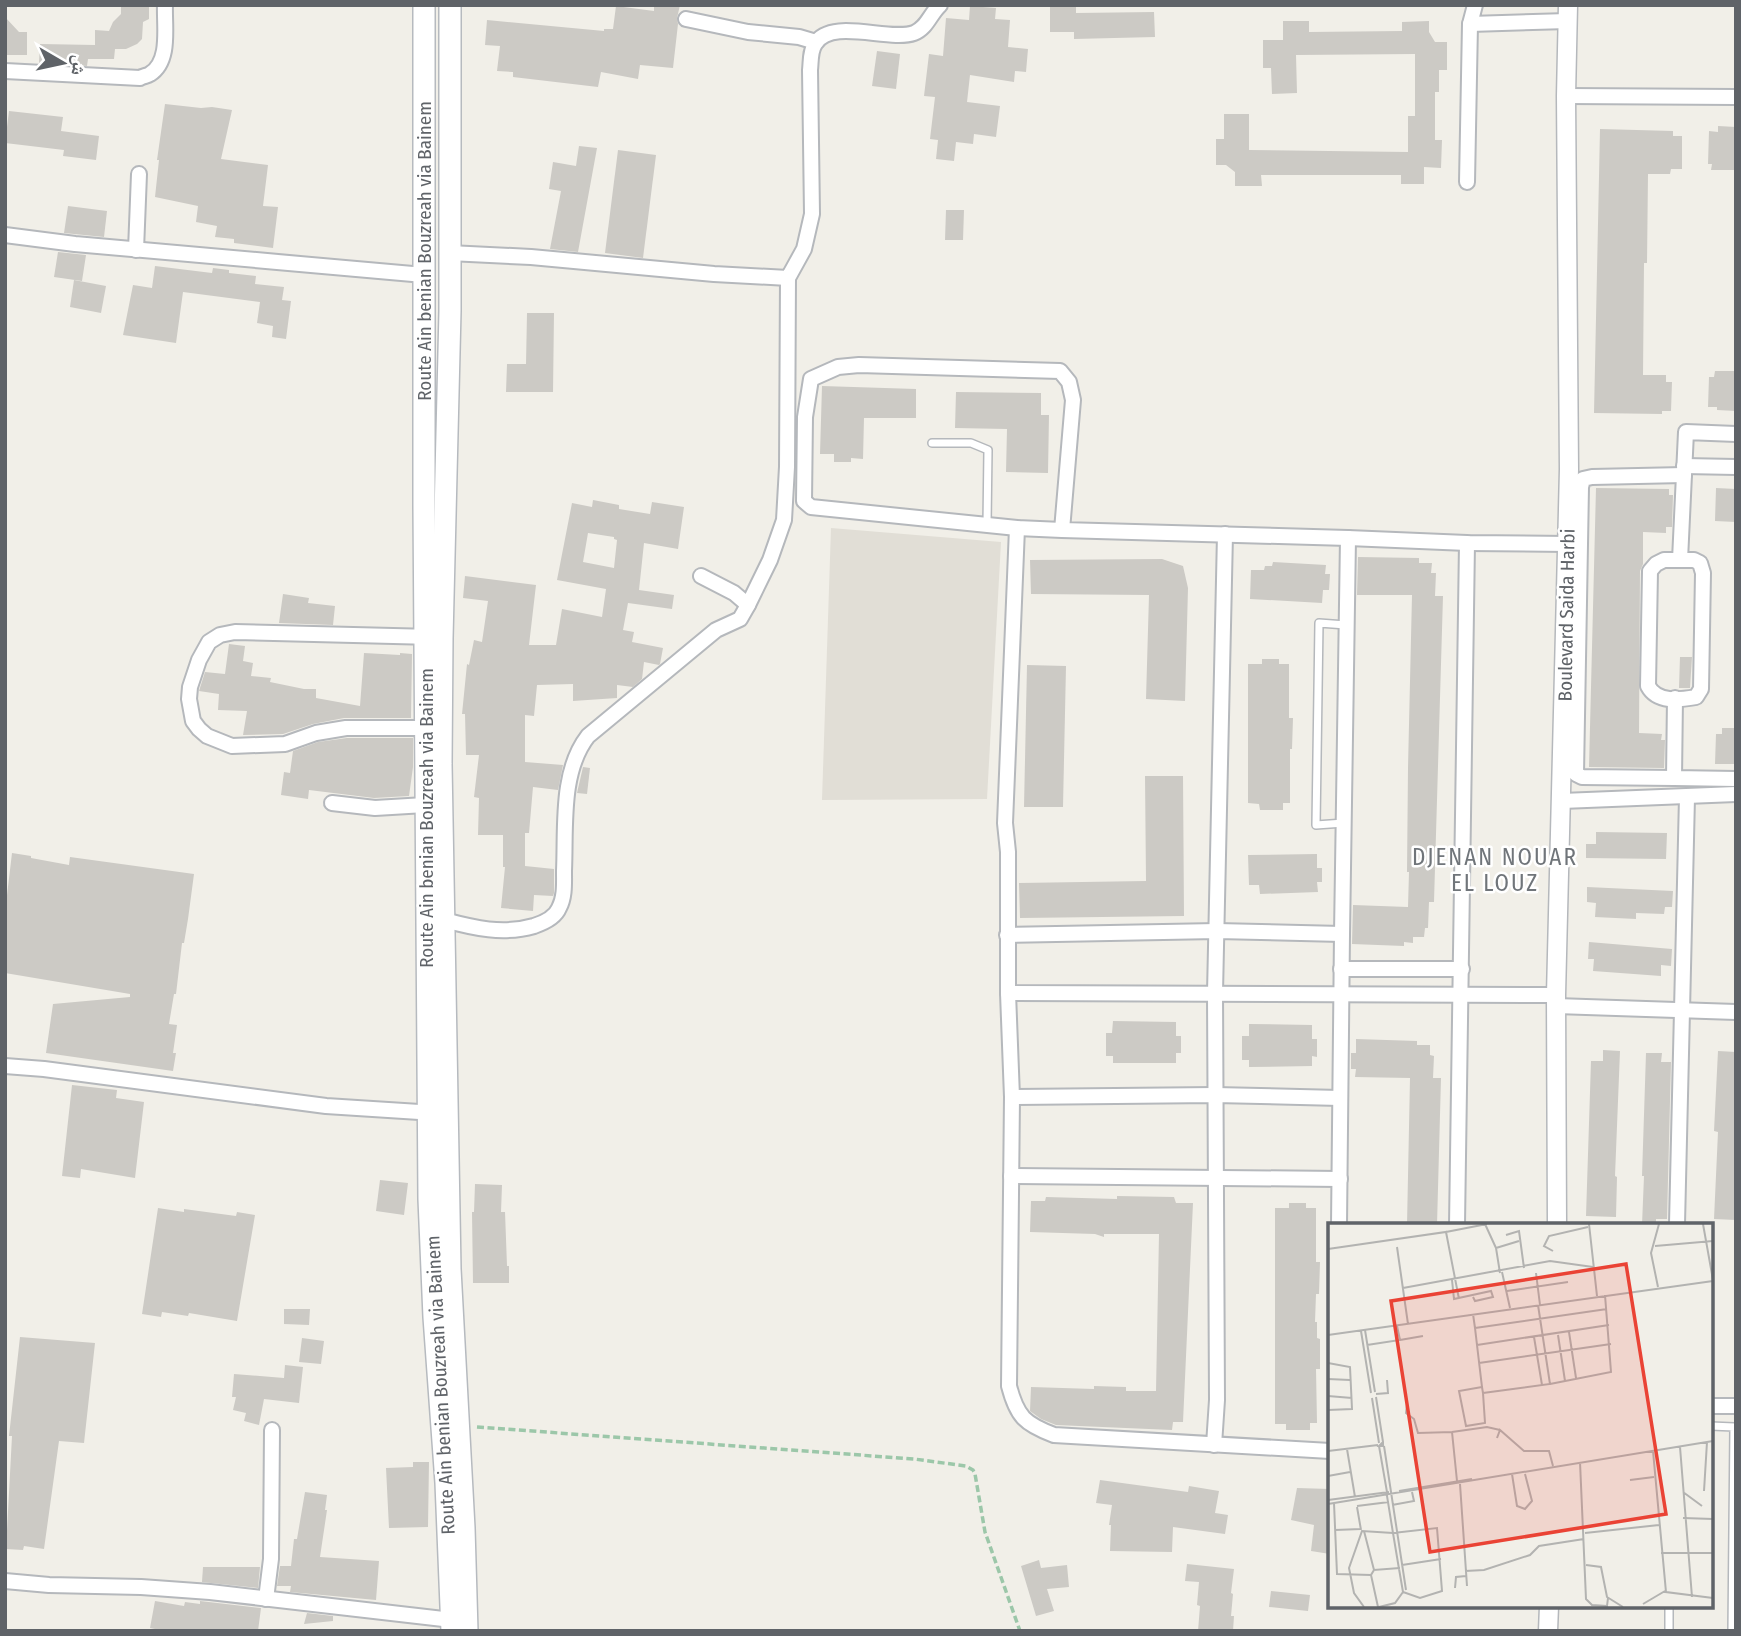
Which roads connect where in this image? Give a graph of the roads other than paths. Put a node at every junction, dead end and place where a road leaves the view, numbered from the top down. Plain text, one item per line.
1 (165, 5) edge
2 (424, 5) edge
3 (450, 5) edge
4 (940, 5) edge
5 (1475, 5) edge
6 (1568, 13) edge
7 (686, 19) dead end
8 (1470, 24) junction
9 (816, 42) junction
10 (5, 71) edge
11 (1566, 96) junction
12 (1736, 97) edge
13 (139, 174) dead end
14 (1467, 182) dead end
15 (5, 235) edge
16 (136, 250) junction
17 (449, 253) junction
18 (424, 275) junction
19 (788, 278) junction
20 (1736, 434) edge
21 (932, 443) dead end
22 (1736, 467) edge
23 (1684, 470) junction
24 (804, 501) junction
25 (784, 520) junction
26 (987, 525) junction
27 (1017, 528) junction
28 (1062, 530) junction
29 (1225, 534) junction
30 (1348, 538) junction
31 (1467, 543) junction
32 (1568, 544) junction
33 (1680, 560) junction
34 (701, 576) dead end
35 (748, 605) junction
36 (1347, 625) junction
37 (433, 637) junction
38 (1675, 698) junction
39 (425, 728) junction
40 (1674, 778) junction
41 (1736, 779) edge
42 (1736, 794) edge
43 (1687, 797) junction
44 (1562, 801) junction
45 (332, 803) dead end
46 (425, 805) junction
47 (1344, 823) junction
48 (444, 920) junction
49 (1217, 931) junction
50 (1342, 934) junction
51 (1007, 935) junction
52 (1341, 969) junction
53 (1462, 969) junction
54 (1007, 993) junction
55 (1215, 993) junction
56 (1462, 995) junction
57 (1341, 996) junction
58 (1556, 1000) junction
59 (1682, 1010) junction
60 (1736, 1012) edge
61 (5, 1066) edge
62 (1215, 1095) junction
63 (1012, 1097) junction
64 (1340, 1098) junction
65 (437, 1113) junction
66 (1011, 1176) junction
67 (1216, 1178) junction
68 (1339, 1179) junction
69 (1339, 1223) edge
70 (1457, 1223) edge
71 (1557, 1223) edge
72 (1677, 1223) edge
73 (1713, 1406) edge
74 (1736, 1406) edge
75 (1713, 1426) edge
76 (272, 1430) dead end
77 (1214, 1445) junction
78 (1328, 1451) edge
79 (5, 1581) edge
80 (266, 1599) junction
81 (1549, 1608) edge
82 (1669, 1608) edge
83 (457, 1627) edge
84 (1548, 1631) edge
85 (1669, 1631) edge
86 (1732, 1631) edge

1 - 10 street
2 - 18 main road, Route Ain benian Bouzreah via Bainem
3 - 17 main road, Route Ain benian Bouzreah via Bainem
4 - 9 street
5 - 8 street
6 - 8 street
6 - 11 street, Boulevard Saida Harbi
7 - 9 street
8 - 14 street
9 - 19 street
11 - 12 street
11 - 32 street, Boulevard Saida Harbi
13 - 16 street
15 - 16 street
16 - 18 street
17 - 19 street
17 - 37 main road, Route Ain benian Bouzreah via Bainem
18 - 37 main road, Route Ain benian Bouzreah via Bainem
19 - 25 street
20 - 23 street
21 - 26 lane
22 - 23 street
23 - 33 street
23 - 40 street
24 - 25 street
24 - 26 street
24 - 28 street
25 - 35 street
26 - 27 street
27 - 28 street
27 - 51 street
28 - 29 street
29 - 30 street
29 - 49 street
30 - 31 street
30 - 36 street
31 - 32 street
31 - 53 street
32 - 44 street, Boulevard Saida Harbi
33 - 38 street
33 - 38 street
34 - 35 street
35 - 48 street
36 - 47 street
36 - 47 lane
37 - 39 main road, Route Ain benian Bouzreah via Bainem
37 - 39 street
37 - 48 main road, Route Ain benian Bouzreah via Bainem
38 - 40 street
39 - 46 main road, Route Ain benian Bouzreah via Bainem
40 - 41 street
42 - 43 street
43 - 44 street
43 - 59 street
44 - 58 street, Boulevard Saida Harbi
45 - 46 street
46 - 65 main road, Route Ain benian Bouzreah via Bainem
47 - 50 street
48 - 65 main road, Route Ain benian Bouzreah via Bainem
49 - 50 street
49 - 51 street
49 - 55 street
50 - 52 street
51 - 54 street
52 - 53 street
52 - 57 street
53 - 56 street
54 - 55 street
54 - 63 street
55 - 57 street
55 - 62 street
56 - 57 street
56 - 58 street
56 - 70 street
57 - 64 street
58 - 59 street
58 - 71 street, Boulevard Saida Harbi
59 - 60 street
59 - 72 street
61 - 65 street
62 - 63 street
62 - 64 street
62 - 67 street
63 - 66 street
64 - 68 street
65 - 83 main road, Route Ain benian Bouzreah via Bainem
65 - 83 main road, Route Ain benian Bouzreah via Bainem
66 - 67 street
66 - 77 street
67 - 68 street
67 - 77 street
68 - 69 street
73 - 74 street
75 - 86 lane
76 - 80 street
77 - 78 street
79 - 80 street
80 - 83 street
81 - 84 street
82 - 85 lane

